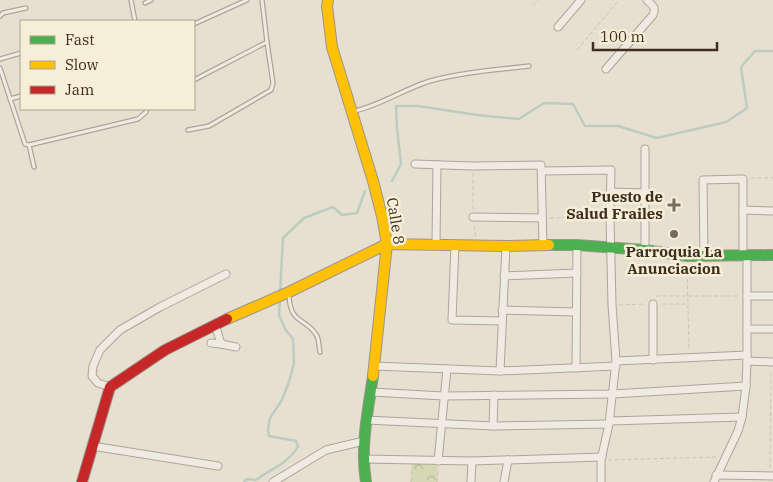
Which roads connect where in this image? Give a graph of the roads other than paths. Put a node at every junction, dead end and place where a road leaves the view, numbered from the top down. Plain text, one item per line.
1 (131, 0) edge
2 (151, 0) edge
3 (246, 0) edge
4 (262, 0) edge
5 (328, 0) edge
6 (581, 0) edge
7 (648, 0) edge
8 (145, 3) dead end
9 (26, 8) dead end
10 (0, 16) edge
11 (135, 20) edge
12 (195, 24) edge
13 (558, 27) dead end
14 (267, 42) junction
15 (20, 53) edge
16 (0, 59) edge
17 (529, 66) dead end
18 (0, 68) edge
19 (606, 69) dead end
20 (195, 79) edge
21 (20, 96) edge
22 (10, 99) junction
23 (147, 110) edge
24 (353, 112) junction
25 (188, 130) dead end
26 (29, 145) junction
27 (645, 149) dead end
28 (415, 164) dead end
29 (437, 165) junction
30 (34, 167) dead end
31 (542, 171) junction
32 (610, 192) junction
33 (645, 192) junction
34 (743, 210) junction
35 (773, 211) edge
36 (473, 217) road end
37 (542, 218) junction
38 (387, 244) junction
39 (436, 244) junction
40 (455, 245) junction
41 (543, 245) junction
42 (577, 245) junction
43 (506, 246) junction
44 (611, 247) junction
45 (645, 250) junction
46 (745, 255) junction
47 (773, 255) edge
48 (704, 256) junction
49 (577, 273) junction
50 (226, 274) dead end
51 (504, 276) junction
52 (287, 292) junction
53 (747, 296) junction
54 (773, 296) edge
55 (653, 304) road end
56 (502, 310) junction
57 (576, 312) junction
58 (502, 321) junction
59 (215, 324) junction
60 (747, 329) junction
61 (773, 329) edge
62 (211, 343) dead end
63 (221, 344) junction
64 (236, 347) dead end
65 (320, 352) dead end
66 (747, 358) junction
67 (653, 360) junction
68 (772, 362) edge
69 (616, 364) junction
70 (374, 366) junction
71 (576, 368) junction
72 (447, 369) junction
73 (500, 371) junction
74 (746, 386) junction
75 (110, 388) junction
76 (371, 392) junction
77 (613, 394) junction
78 (494, 395) junction
79 (444, 396) junction
80 (742, 417) junction
81 (366, 420) junction
82 (610, 423) junction
83 (442, 424) junction
84 (493, 426) junction
85 (364, 441) junction
86 (92, 446) junction
87 (364, 459) junction
88 (602, 459) junction
89 (508, 460) junction
90 (438, 461) junction
91 (472, 461) junction
92 (218, 466) dead end
93 (772, 476) edge
94 (715, 478) edge
95 (82, 482) edge
96 (273, 482) edge
97 (366, 482) edge
98 (471, 482) edge
99 (504, 482) edge
100 (601, 482) edge

1 - 11 lane
2 - 8 lane
3 - 12 lane
4 - 14 lane
5 - 24 street, Calle 8
6 - 13 street
7 - 19 street
9 - 10 lane
14 - 20 lane
14 - 25 lane
15 - 16 lane
17 - 24 lane
18 - 22 lane
21 - 22 lane
22 - 26 lane
23 - 26 lane
24 - 38 street, Calle 8
26 - 30 lane
27 - 33 street
28 - 29 street
29 - 31 street
29 - 39 street
31 - 32 street
31 - 37 street
32 - 33 street
32 - 44 street
33 - 45 street
34 - 35 street
34 - 46 street
34 - 48 street
36 - 37 street
37 - 41 street
38 - 39 street
38 - 52 street
38 - 70 street, Calle 8
39 - 40 street
40 - 43 street
40 - 58 street
41 - 42 street
41 - 43 street
42 - 44 street
42 - 49 street
43 - 51 street
44 - 45 street
44 - 69 street
45 - 48 street
46 - 47 street
46 - 48 street
46 - 53 street
49 - 51 street
49 - 57 street
50 - 75 street
51 - 56 street
52 - 59 street
52 - 65 lane
53 - 54 street
53 - 60 street
55 - 67 street
56 - 57 street
56 - 58 street
57 - 71 street
58 - 73 street
59 - 63 street
59 - 75 street
60 - 61 street
60 - 66 street
62 - 63 street
63 - 64 street
66 - 67 street
66 - 68 street
66 - 74 street
67 - 69 street
69 - 71 street
69 - 77 street
70 - 72 street
70 - 76 street, Calle 8
71 - 73 street
72 - 73 street
72 - 79 street
74 - 77 street
74 - 80 street
75 - 86 street
76 - 79 street
76 - 81 street, Calle 8
77 - 78 street
77 - 82 street
78 - 79 street
78 - 84 street
79 - 83 street
80 - 82 street
80 - 94 street
81 - 83 street
81 - 85 street, Calle 8
82 - 84 street
82 - 88 street
83 - 84 street
83 - 90 street
85 - 87 street, Calle 8
85 - 96 street
86 - 92 street
86 - 95 street
87 - 90 street
87 - 97 street, Calle 8
88 - 89 street
88 - 100 street
89 - 91 street
89 - 99 street
90 - 91 street
91 - 98 street
93 - 94 street

